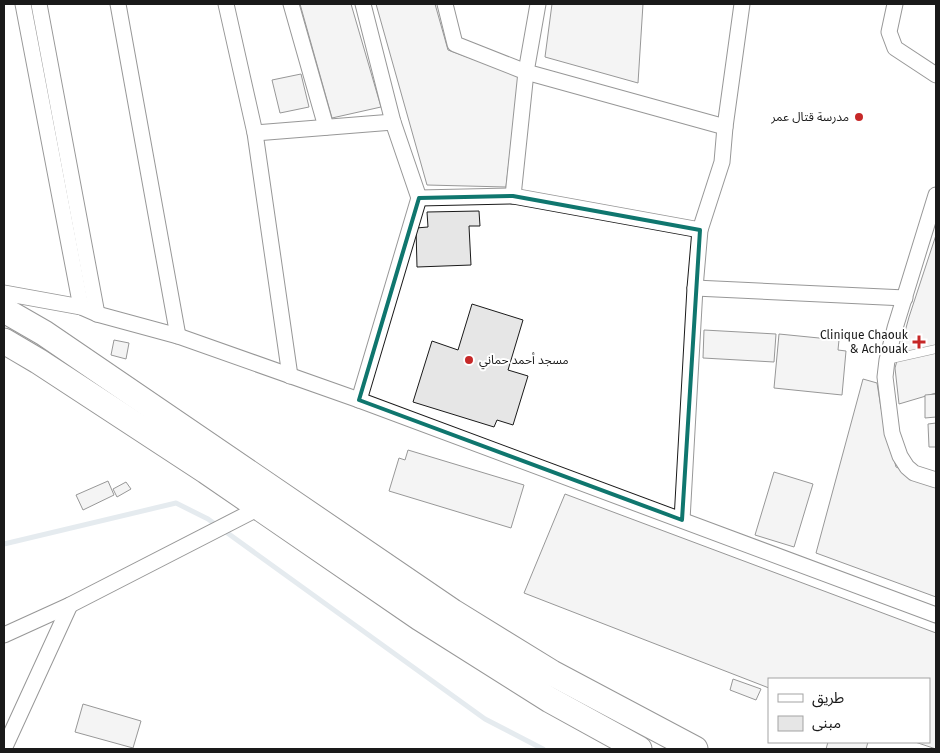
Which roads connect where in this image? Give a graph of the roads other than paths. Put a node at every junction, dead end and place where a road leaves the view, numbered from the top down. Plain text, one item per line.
1 (23, 4) edge
2 (39, 4) edge
3 (118, 4) edge
4 (226, 4) edge
5 (291, 4) edge
6 (363, 4) edge
7 (445, 4) edge
8 (538, 4) edge
9 (742, 4) edge
10 (895, 4) edge
11 (526, 72) junction
12 (936, 75) edge
13 (393, 122) junction
14 (326, 127) junction
15 (725, 127) junction
16 (255, 133) junction
17 (936, 195) edge
18 (513, 196) junction
19 (419, 198) junction
20 (700, 230) junction
21 (695, 288) junction
22 (4, 294) edge
23 (905, 298) junction
24 (81, 307) junction
25 (4, 310) edge
26 (97, 314) junction
27 (178, 336) junction
28 (4, 341) edge
29 (936, 349) edge
30 (887, 360) junction
31 (290, 376) junction
32 (359, 400) junction
33 (936, 480) edge
34 (259, 508) junction
35 (682, 520) junction
36 (70, 605) junction
37 (936, 615) edge
38 (4, 635) edge
39 (4, 749) edge
40 (639, 749) edge
41 (696, 749) edge

1 - 24 street
2 - 26 street
3 - 27 street
4 - 16 street
5 - 14 street
6 - 13 street
7 - 11 street
8 - 11 street
9 - 15 street
10 - 12 street
11 - 15 street
11 - 18 street
13 - 14 street
13 - 19 street
14 - 16 street
15 - 20 street
16 - 31 street
17 - 23 street
18 - 19 street
18 - 20 street
19 - 32 street
20 - 21 street
21 - 23 street
21 - 35 street
22 - 24 street
23 - 30 street
24 - 26 street
25 - 41 highway
26 - 27 street
27 - 31 street
28 - 34 highway
29 - 30 lane
30 - 33 street
31 - 32 street
32 - 35 street
34 - 36 street
34 - 40 highway
35 - 37 street
36 - 38 street
36 - 39 street

